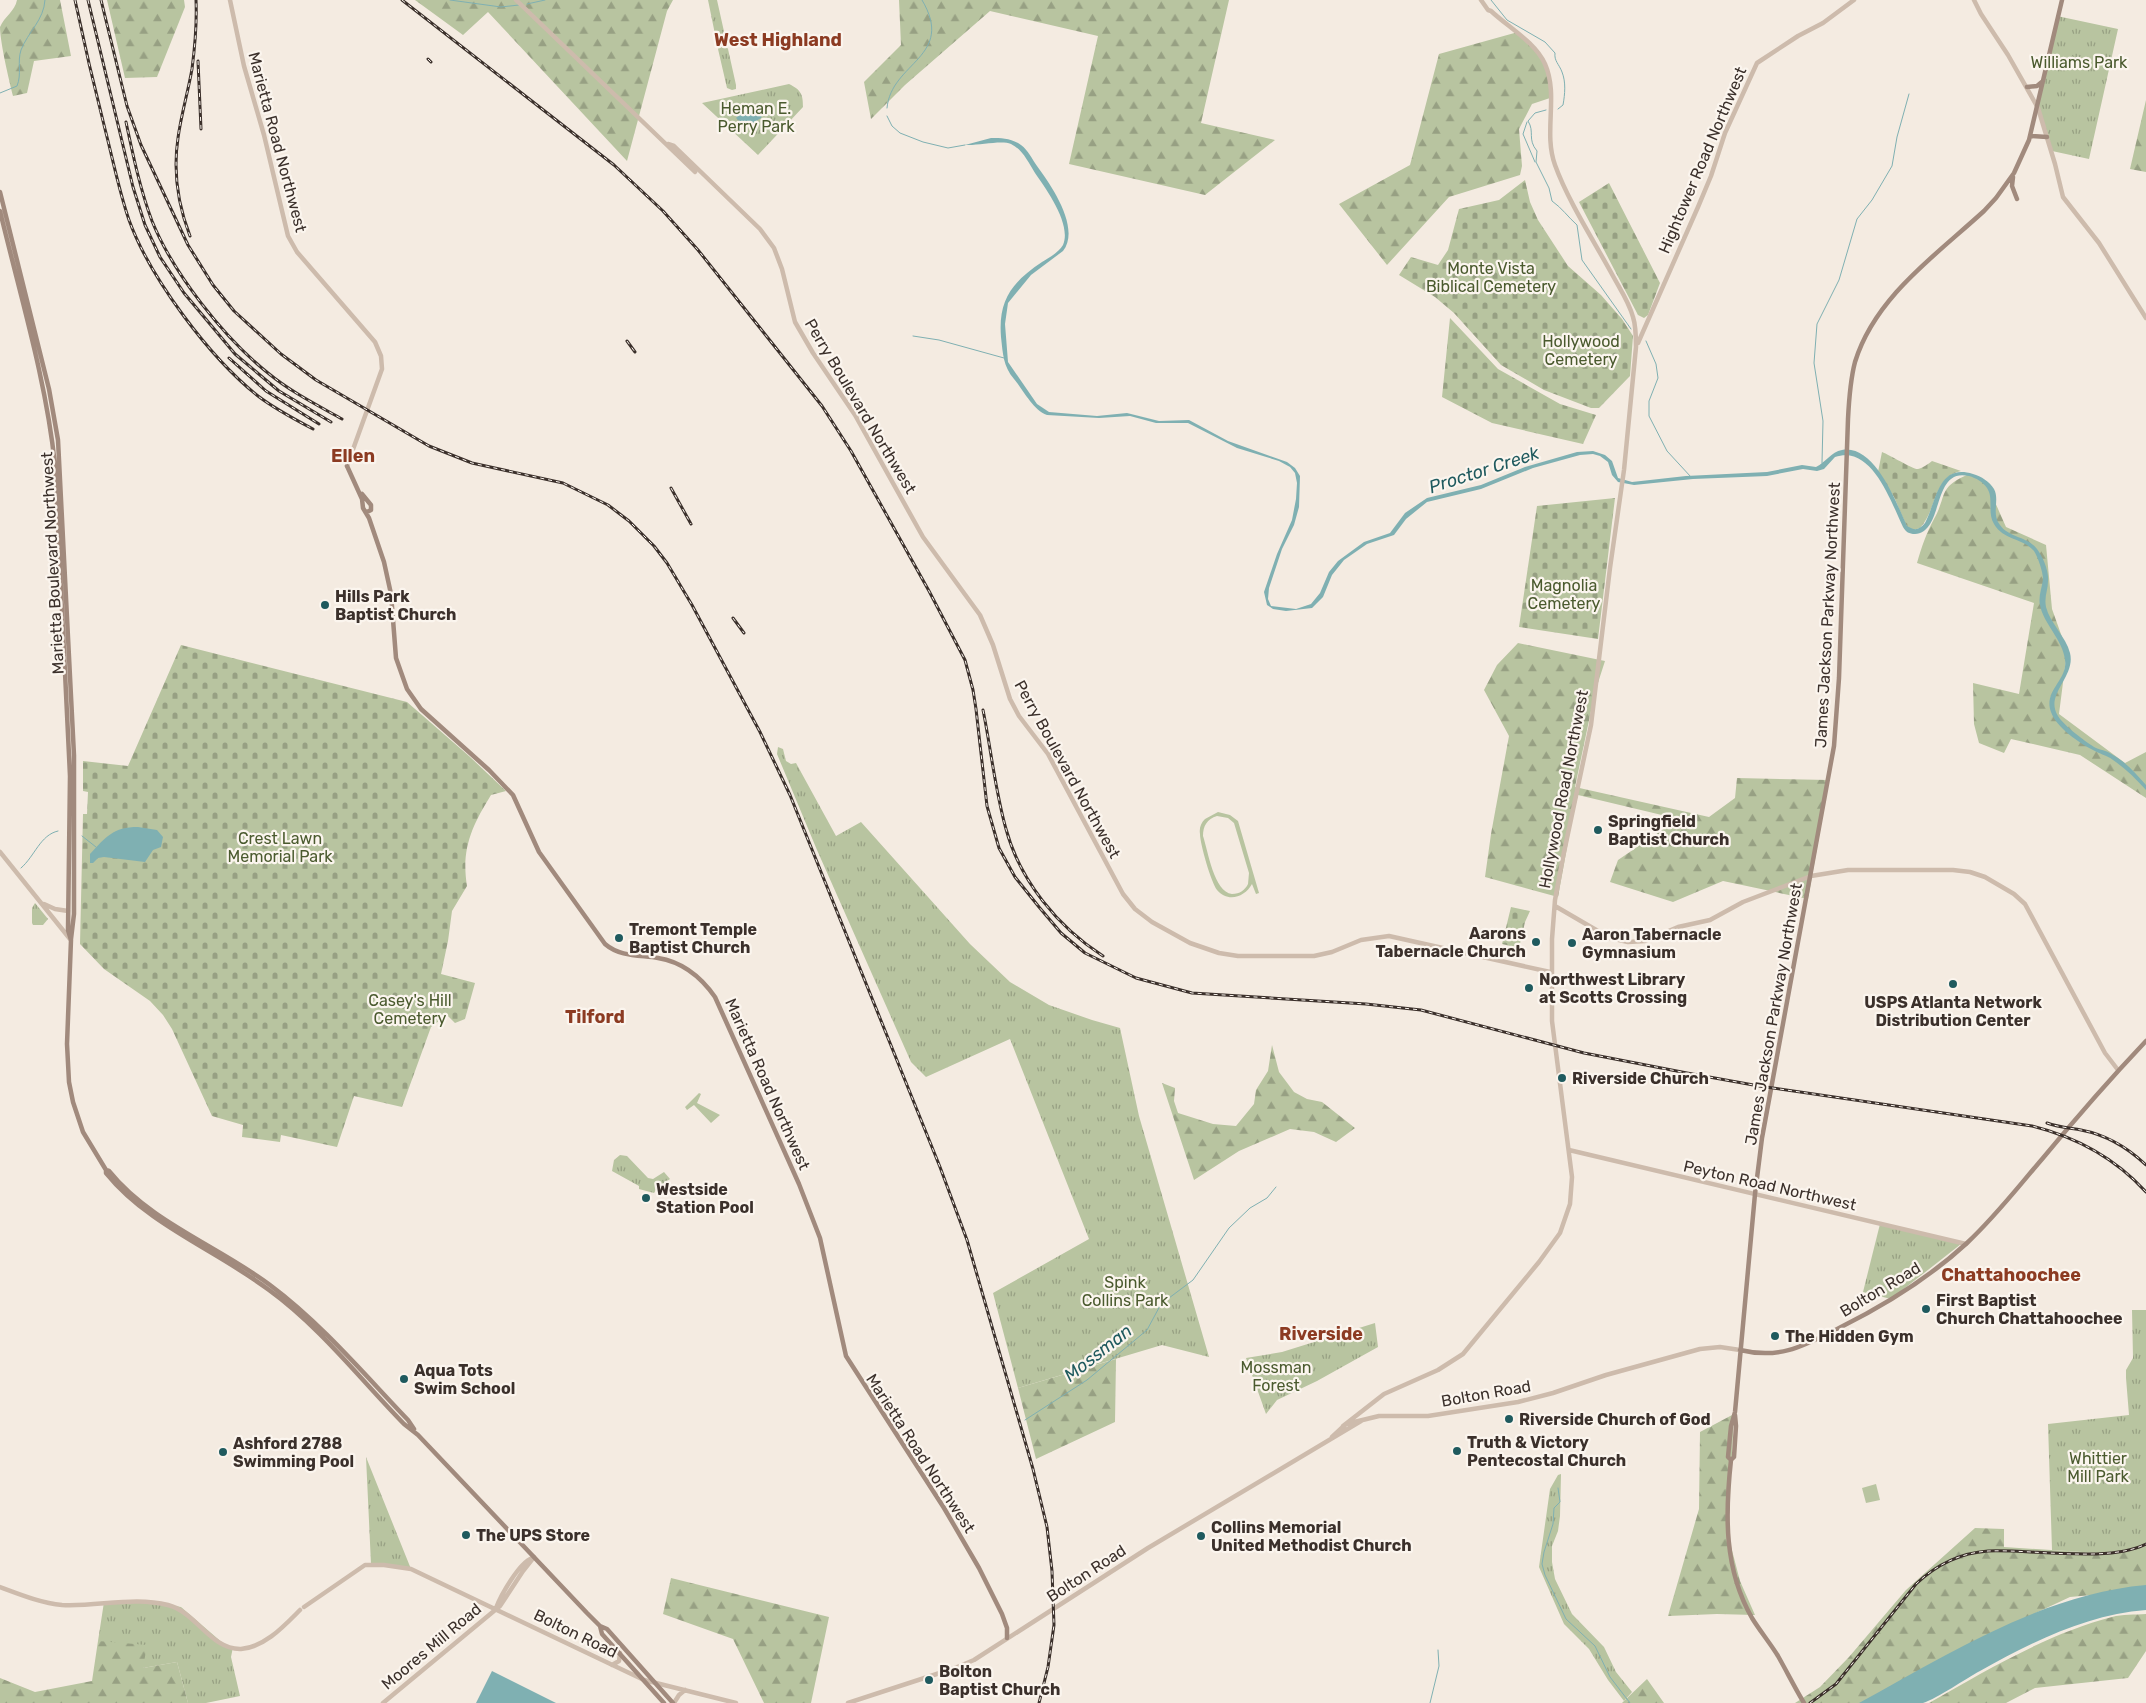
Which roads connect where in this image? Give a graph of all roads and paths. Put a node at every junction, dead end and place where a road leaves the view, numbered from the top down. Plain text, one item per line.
1 (230, 0) edge
2 (516, 0) edge
3 (1480, 0) edge
4 (1854, 0) edge
5 (1974, 0) edge
6 (2062, 0) edge
7 (2044, 80) junction
8 (2027, 87) junction
9 (2038, 108) junction
10 (2030, 136) junction
11 (2047, 138) junction
12 (2014, 173) junction
13 (0, 192) edge
14 (2017, 200) dead end
15 (0, 211) edge
16 (1633, 317) junction
17 (2146, 318) edge
18 (1646, 323) junction
19 (1636, 347) junction
20 (348, 465) joint
21 (0, 852) edge
22 (1811, 876) junction
23 (40, 902) junction
24 (1555, 906) junction
25 (68, 911) junction
26 (70, 940) junction
27 (1550, 972) junction
28 (2146, 1041) edge
29 (2118, 1070) junction
30 (1569, 1150) junction
31 (1755, 1194) junction
32 (1966, 1244) junction
33 (1740, 1350) junction
34 (1357, 1414) junction
35 (1362, 1421) junction
36 (1350, 1423) junction
37 (1343, 1426) junction
38 (1336, 1436) junction
39 (1327, 1441) junction
40 (534, 1557) junction
41 (0, 1587) edge
42 (496, 1608) junction
43 (600, 1626) junction
44 (1007, 1638) junction
45 (620, 1653) junction
46 (612, 1665) junction
47 (644, 1680) junction
48 (654, 1682) junction
49 (685, 1690) junction
50 (383, 1703) edge
51 (664, 1703) edge
52 (673, 1703) edge
53 (736, 1703) edge
54 (848, 1703) edge
55 (1804, 1703) edge

1 - 20 street, Marietta Road Northwest
2 - 27 street, Perry Boulevard Northwest
3 - 16 street, Hollywood Road Northwest
4 - 18 street, Hightower Road Northwest
5 - 8 street
6 - 7 main road, James Jackson Parkway Northwest
7 - 8 main road
7 - 9 main road, James Jackson Parkway Northwest
8 - 9 street
9 - 10 main road, James Jackson Parkway Northwest
9 - 11 street
10 - 11 main road
10 - 12 main road, James Jackson Parkway Northwest
11 - 17 street
12 - 14 main road
12 - 22 main road, James Jackson Parkway Northwest
13 - 26 main road, Marietta Boulevard Northwest
15 - 25 main road
16 - 18 street
16 - 19 street, Hollywood Road Northwest
18 - 19 street, Hightower Road Northwest
19 - 24 street, Hollywood Road Northwest
20 - 44 main road, Marietta Road Northwest
21 - 23 street
22 - 24 street
22 - 29 street
22 - 31 main road, James Jackson Parkway Northwest
23 - 25 street
23 - 26 street
24 - 27 street, Hollywood Road Northwest
25 - 26 main road
26 - 40 main road
27 - 30 street, Hollywood Road Northwest
28 - 29 main road, Bolton Road
29 - 32 main road, Bolton Road
30 - 31 street, Peyton Road Northwest
30 - 34 street, Hollywood Road Northwest
31 - 32 street, Peyton Road Northwest
31 - 33 main road, James Jackson Parkway Northwest
32 - 33 main road, Bolton Road
33 - 35 street, Bolton Road
33 - 55 main road, James Jackson Parkway Northwest
34 - 36 street, Hollywood Road Northwest
34 - 37 street, Hollywood Road Northwest
35 - 36 street, Bolton Road
35 - 38 street, Bolton Road
36 - 37 street, Bolton Road
36 - 38 street, Hollywood Road Northwest
37 - 39 street, Bolton Road
38 - 39 street, Bolton Road
39 - 44 street, Bolton Road
40 - 42 street, Moores Mill Road
40 - 43 main road
41 - 42 street, Bolton Road
42 - 46 street, Bolton Road
42 - 50 street, Moores Mill Road
43 - 45 main road
43 - 48 main road
44 - 54 street, Bolton Road
45 - 46 street
45 - 47 main road
46 - 47 street, Bolton Road
47 - 48 street, Bolton Road
47 - 51 main road
48 - 49 street, Bolton Road
48 - 52 main road
49 - 52 street
49 - 53 street, Bolton Road

